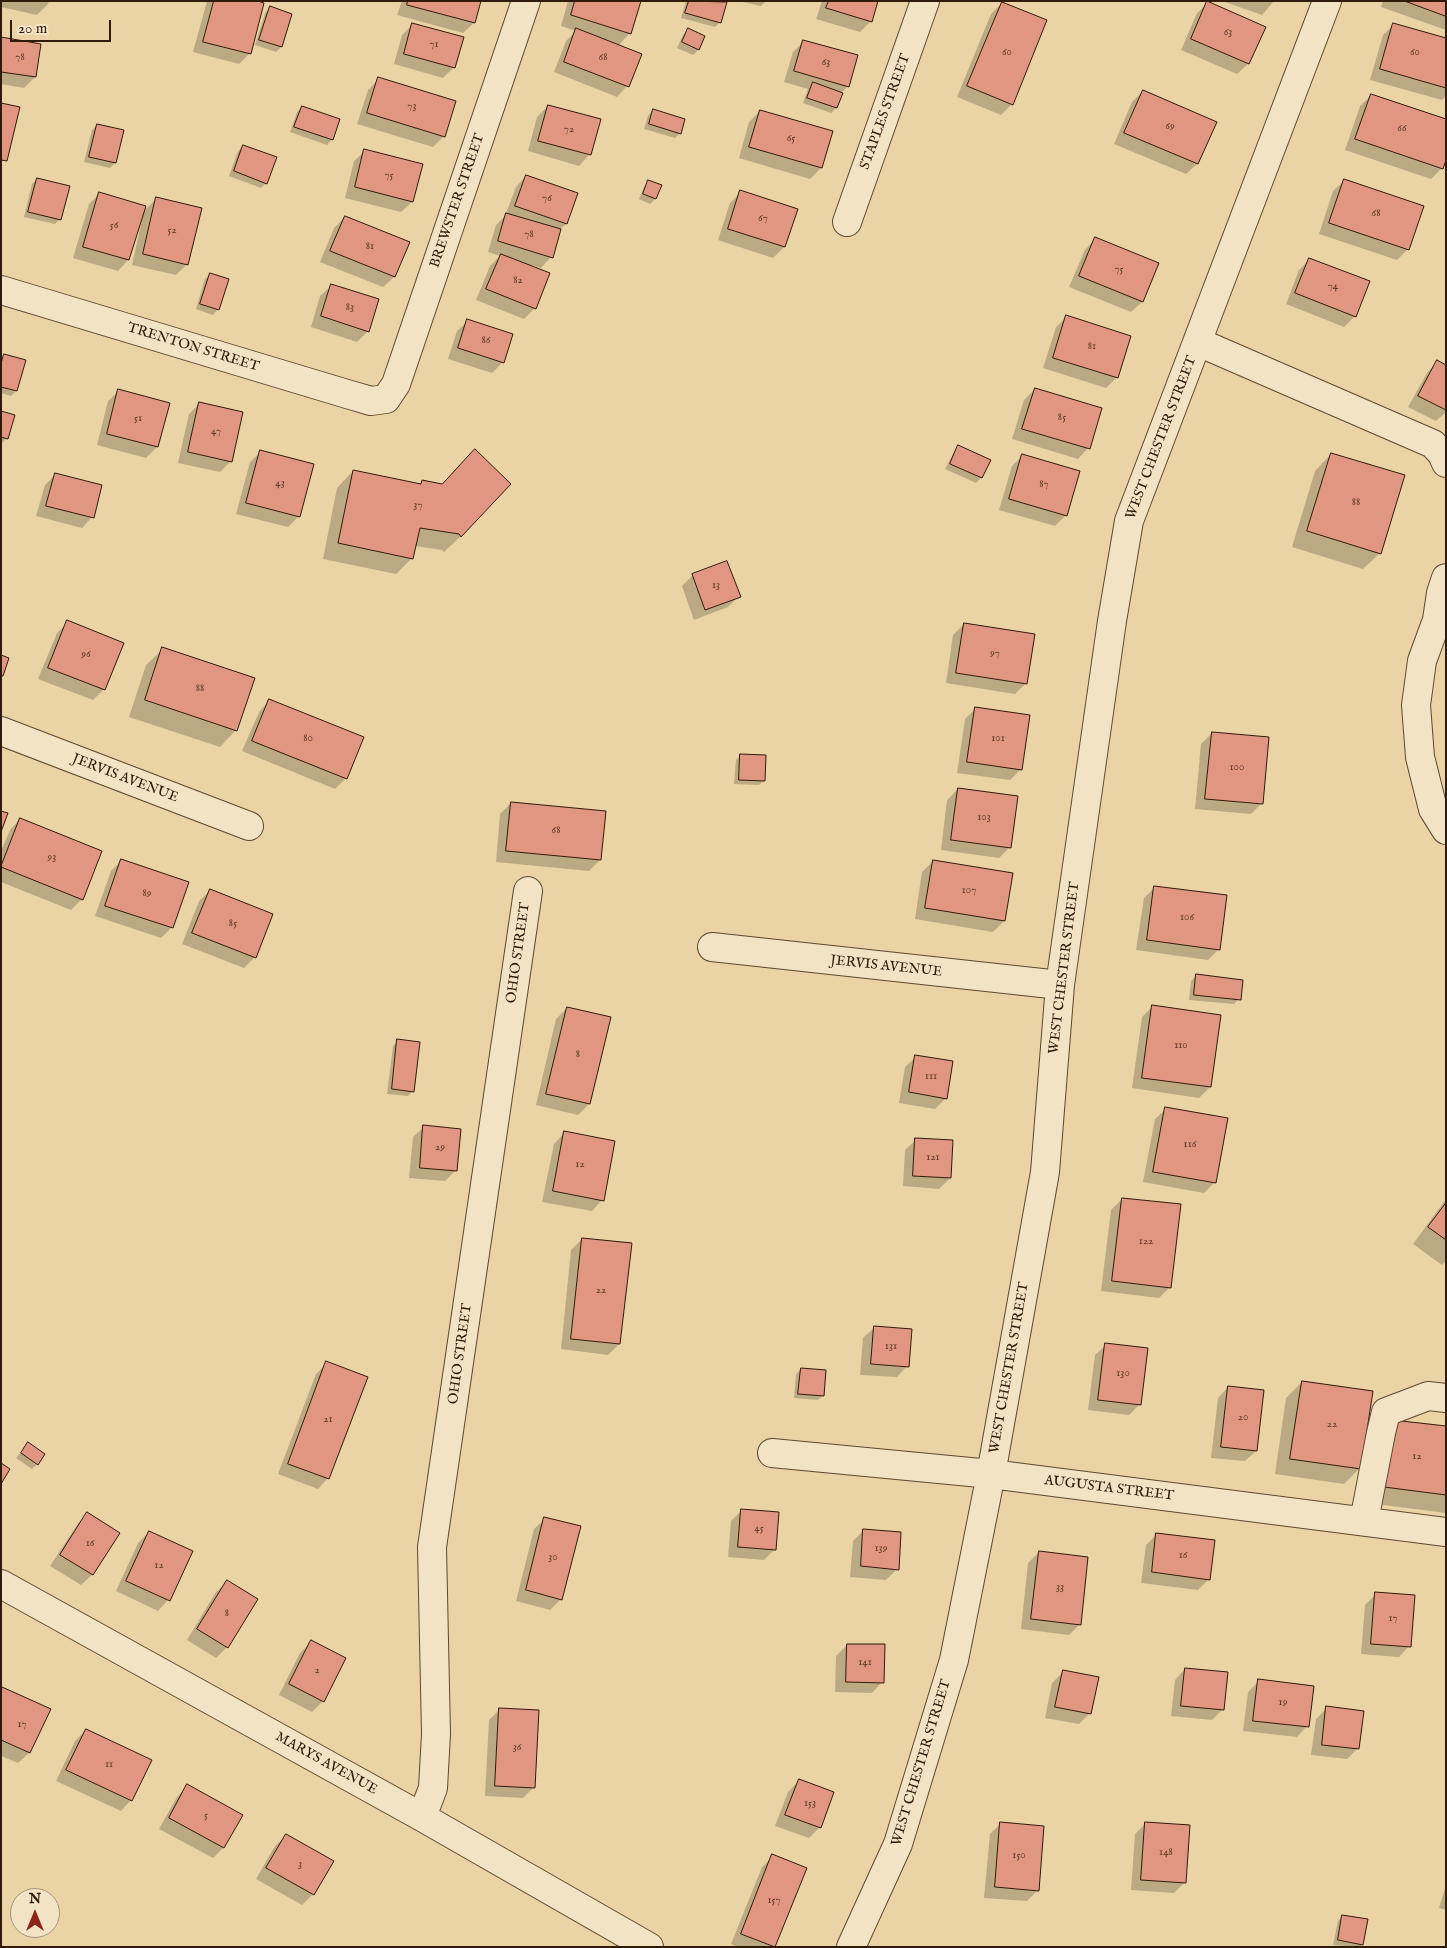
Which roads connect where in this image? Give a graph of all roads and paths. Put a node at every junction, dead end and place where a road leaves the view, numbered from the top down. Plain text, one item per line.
1 (526, 1) edge
2 (926, 1) edge
3 (1327, 1) edge
4 (847, 222) dead end
5 (1, 290) edge
6 (1198, 342) junction
7 (386, 399) joint
8 (1446, 463) edge
9 (1446, 578) edge
10 (1, 731) edge
11 (249, 826) dead end
12 (1446, 830) edge
13 (528, 891) dead end
14 (712, 947) dead end
15 (1060, 985) junction
16 (1446, 1398) edge
17 (772, 1453) dead end
18 (991, 1474) junction
19 (1364, 1521) junction
20 (1446, 1532) edge
21 (1, 1584) edge
22 (422, 1817) junction
23 (649, 1947) edge
24 (851, 1947) edge

1 - 7 street, BREWSTER STREET
2 - 4 street, STAPLES STREET
3 - 6 street, WEST CHESTER STREET
5 - 7 street, TRENTON STREET
6 - 8 street
6 - 15 street, WEST CHESTER STREET
9 - 12 street
10 - 11 street, JERVIS AVENUE
13 - 22 street, OHIO STREET
14 - 15 street, JERVIS AVENUE
15 - 18 street, WEST CHESTER STREET
16 - 19 street
17 - 18 street, AUGUSTA STREET
18 - 19 street, AUGUSTA STREET
18 - 24 street, WEST CHESTER STREET
19 - 20 street, AUGUSTA STREET
21 - 22 street, MARYS AVENUE
22 - 23 street, MARYS AVENUE

